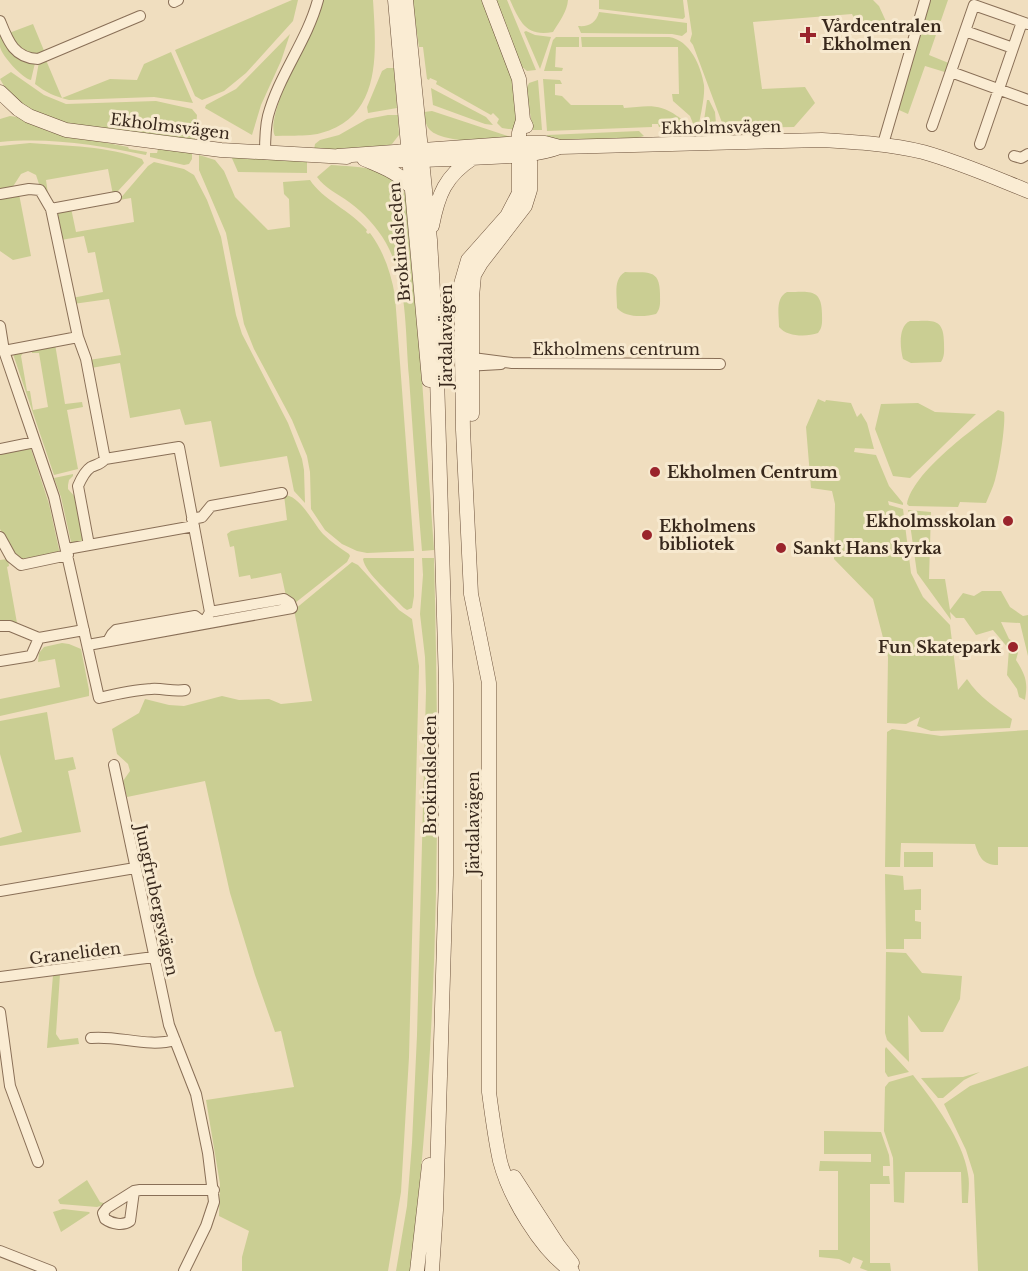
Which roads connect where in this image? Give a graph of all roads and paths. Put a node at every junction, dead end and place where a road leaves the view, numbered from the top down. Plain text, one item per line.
1 (318, 0) edge
2 (395, 0) edge
3 (406, 0) edge
4 (489, 0) edge
5 (925, 0) edge
6 (987, 4) edge
7 (140, 16) dead end
8 (0, 21) edge
9 (1025, 23) edge
10 (965, 31) junction
11 (1017, 37) junction
12 (1028, 41) edge
13 (1013, 48) junction
14 (951, 72) junction
15 (999, 89) junction
16 (2, 99) edge
17 (1028, 100) edge
18 (419, 123) junction
19 (932, 126) dead end
20 (883, 144) junction
21 (980, 144) dead end
22 (456, 148) junction
23 (525, 148) junction
24 (265, 154) junction
25 (1028, 154) edge
26 (338, 156) junction
27 (415, 156) junction
28 (1014, 156) dead end
29 (475, 158) junction
30 (364, 159) junction
31 (411, 187) junction
32 (1028, 191) edge
33 (0, 194) edge
34 (116, 197) dead end
35 (51, 208) junction
36 (430, 240) junction
37 (0, 326) edge
38 (78, 337) junction
39 (4, 355) edge
40 (467, 362) junction
41 (720, 364) dead end
42 (35, 442) junction
43 (0, 449) edge
44 (105, 459) junction
45 (439, 480) junction
46 (282, 492) dead end
47 (193, 522) junction
48 (0, 537) edge
49 (89, 546) junction
50 (67, 552) junction
51 (210, 612) junction
52 (204, 623) junction
53 (0, 626) edge
54 (84, 630) junction
55 (39, 638) junction
56 (88, 645) junction
57 (0, 661) edge
58 (185, 690) dead end
59 (114, 765) dead end
60 (135, 868) junction
61 (0, 891) edge
62 (154, 957) junction
63 (0, 977) edge
64 (0, 1012) edge
65 (91, 1038) dead end
66 (175, 1040) junction
67 (440, 1071) junction
68 (498, 1149) junction
69 (38, 1162) dead end
70 (214, 1190) junction
71 (134, 1191) dead end
72 (0, 1251) edge
73 (51, 1271) edge
74 (184, 1271) edge
75 (417, 1271) edge
76 (432, 1271) edge
77 (572, 1271) edge
78 (581, 1271) edge

1 - 24 street
2 - 27 street, Brokindsleden
3 - 18 street, Brokindsleden
4 - 23 street, Järdalavägen
5 - 20 street
6 - 9 street
6 - 10 street
7 - 8 street
9 - 11 street
10 - 13 street
10 - 14 street
11 - 12 street
11 - 13 street
13 - 15 street
14 - 15 street
14 - 19 street
15 - 17 street
15 - 21 street
16 - 24 street, Ekholmsvägen
18 - 22 street
18 - 27 street, Brokindsleden
20 - 23 street, Ekholmsvägen
20 - 32 street, Ekholmsvägen
22 - 23 street, Ekholmsvägen
22 - 27 street, Ekholmsvägen
23 - 29 street, Ekholmsvägen
23 - 40 street, Järdalavägen
24 - 26 street, Ekholmsvägen
25 - 28 street
26 - 27 street, Ekholmsvägen
26 - 30 street, Ekholmsvägen
27 - 29 street, Ekholmsvägen
27 - 30 street, Ekholmsvägen
27 - 31 street, Brokindsleden
27 - 36 street, Brokindsleden
29 - 36 street
30 - 31 street
31 - 45 street, Brokindsleden
33 - 35 street
34 - 35 street
35 - 38 street
36 - 45 street, Brokindsleden
37 - 39 street
38 - 39 street
38 - 44 street
39 - 42 street
40 - 41 street, Ekholmens centrum
40 - 68 street, Järdalavägen
42 - 43 street
42 - 50 street
44 - 47 street
44 - 49 street
45 - 67 street, Brokindsleden
46 - 47 street
47 - 49 street
47 - 51 street
48 - 50 street
49 - 50 street
50 - 54 street
51 - 52 street
51 - 52 street
52 - 56 street
53 - 55 street
54 - 55 street
54 - 56 street
55 - 57 street
56 - 58 street
59 - 60 street, Jungfrubergsvägen
60 - 61 street
60 - 62 street, Jungfrubergsvägen
62 - 63 street, Graneliden
62 - 66 street, Jungfrubergsvägen
64 - 69 street
65 - 66 street
66 - 70 street, Jungfrubergsvägen
67 - 75 street, Brokindsleden
67 - 76 street, Brokindsleden
68 - 77 street, Järdalavägen
68 - 78 street, Järdalavägen
70 - 71 street
70 - 74 street, Jungfrubergsvägen
72 - 73 street

